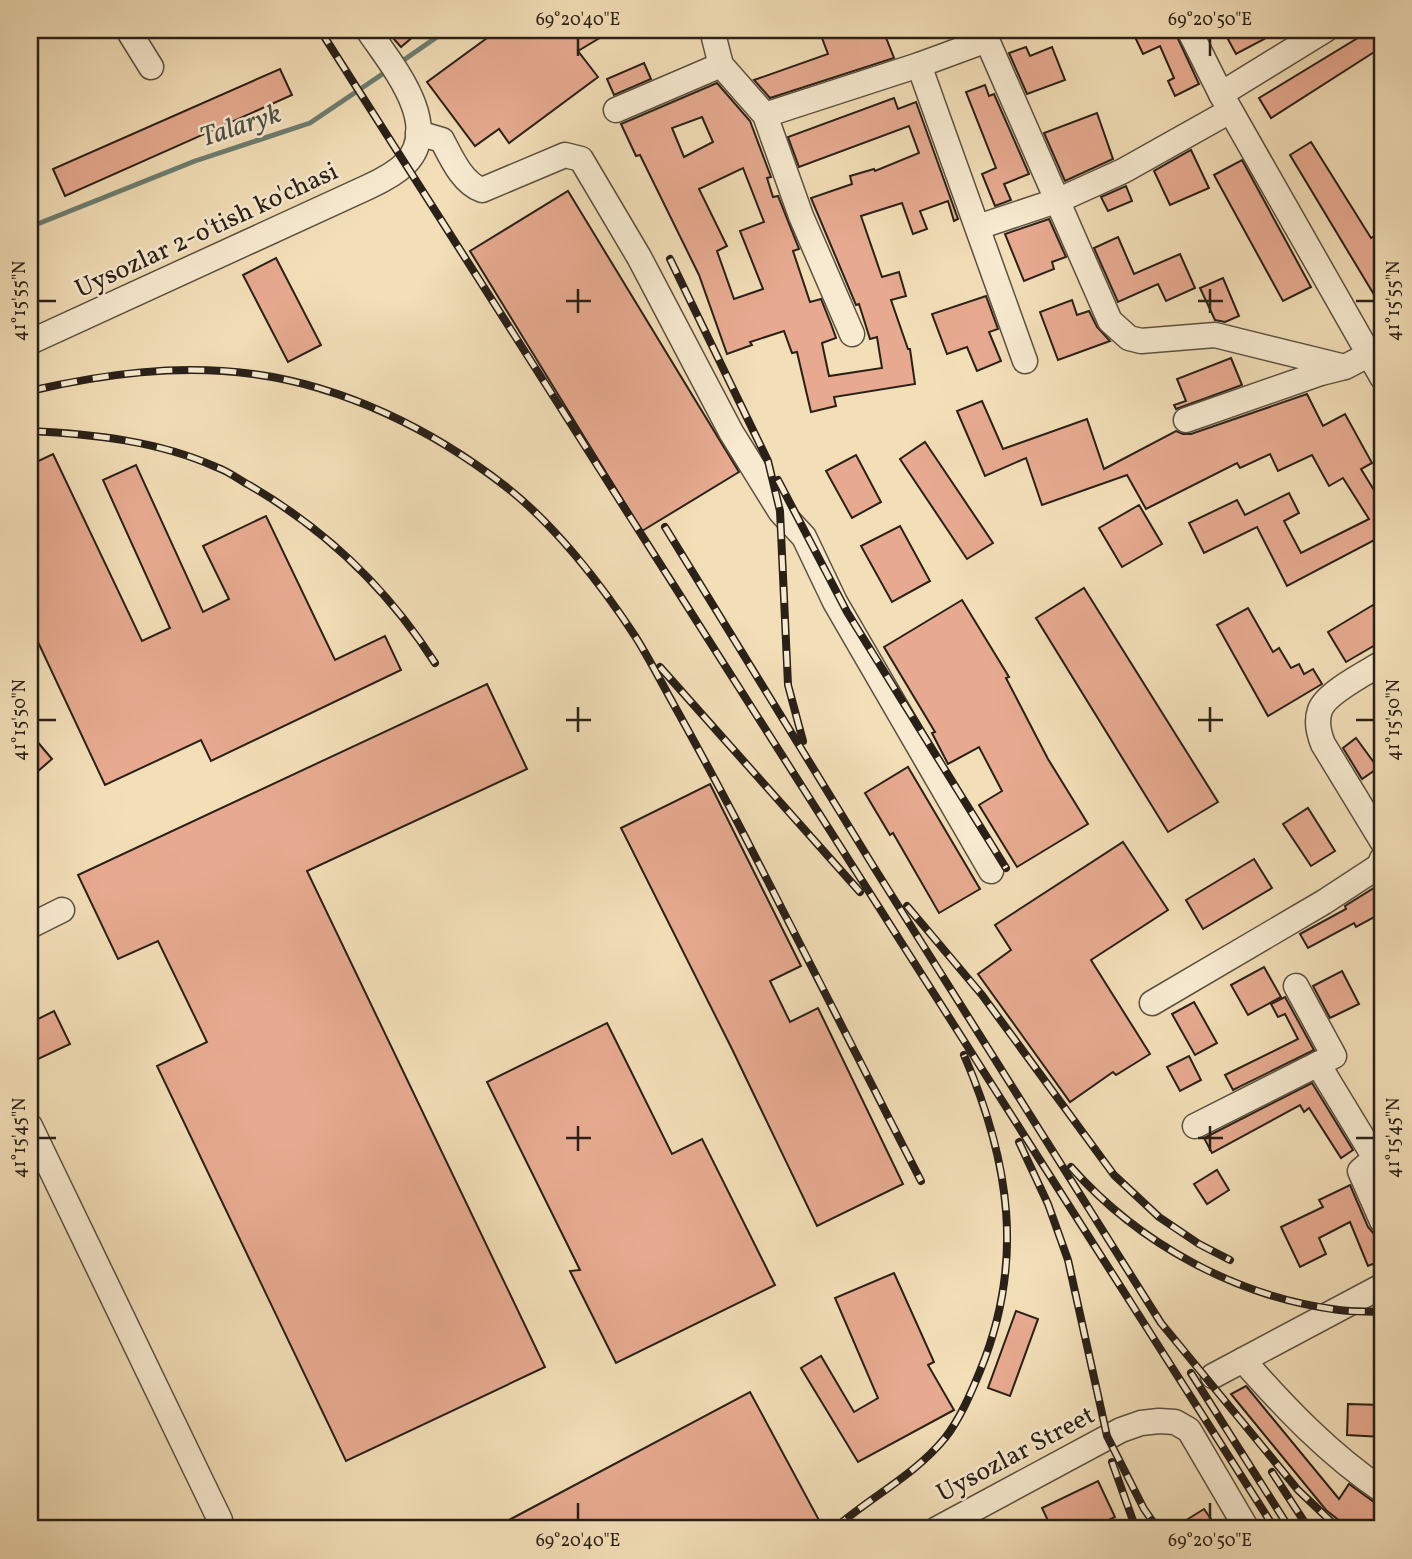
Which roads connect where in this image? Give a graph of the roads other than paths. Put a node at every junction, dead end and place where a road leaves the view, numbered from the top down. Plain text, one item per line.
1 (128, 30) edge
2 (712, 30) edge
3 (1189, 30) edge
4 (1325, 30) edge
5 (374, 40) edge
6 (721, 65) junction
7 (919, 65) junction
8 (150, 67) dead end
9 (1225, 103) junction
10 (616, 110) dead end
11 (765, 115) junction
12 (418, 133) junction
13 (1059, 200) junction
14 (978, 227) junction
15 (852, 334) dead end
16 (30, 342) edge
17 (1368, 355) junction
18 (1025, 361) dead end
19 (1345, 367) junction
20 (1382, 377) edge
21 (1186, 420) dead end
22 (1382, 663) edge
23 (1382, 841) edge
24 (1382, 859) edge
25 (991, 871) dead end
26 (62, 910) dead end
27 (30, 926) edge
28 (1296, 986) dead end
29 (1152, 1003) dead end
30 (1318, 1064) junction
31 (30, 1126) edge
32 (1195, 1126) dead end
33 (1382, 1221) edge
34 (1382, 1286) edge
35 (1243, 1360) junction
36 (1213, 1376) dead end
37 (1382, 1490) edge
38 (219, 1529) edge
39 (937, 1529) edge
40 (1247, 1529) edge

1 - 8 street
2 - 6 street
3 - 9 street
4 - 9 street
5 - 12 street
6 - 10 street
6 - 11 street
7 - 11 street
7 - 13 street
7 - 14 street
9 - 13 street
9 - 17 street
11 - 15 street
12 - 16 street, Uysozlar 2-o'tish ko'chasi
12 - 25 street
13 - 14 street
13 - 19 street
14 - 18 street
17 - 19 street
17 - 20 street
19 - 21 street
22 - 23 street
24 - 29 street
26 - 27 street
28 - 30 street
30 - 32 street
30 - 33 street
31 - 38 street
34 - 35 street
35 - 36 street
35 - 37 street
39 - 40 street, Uysozlar Street

